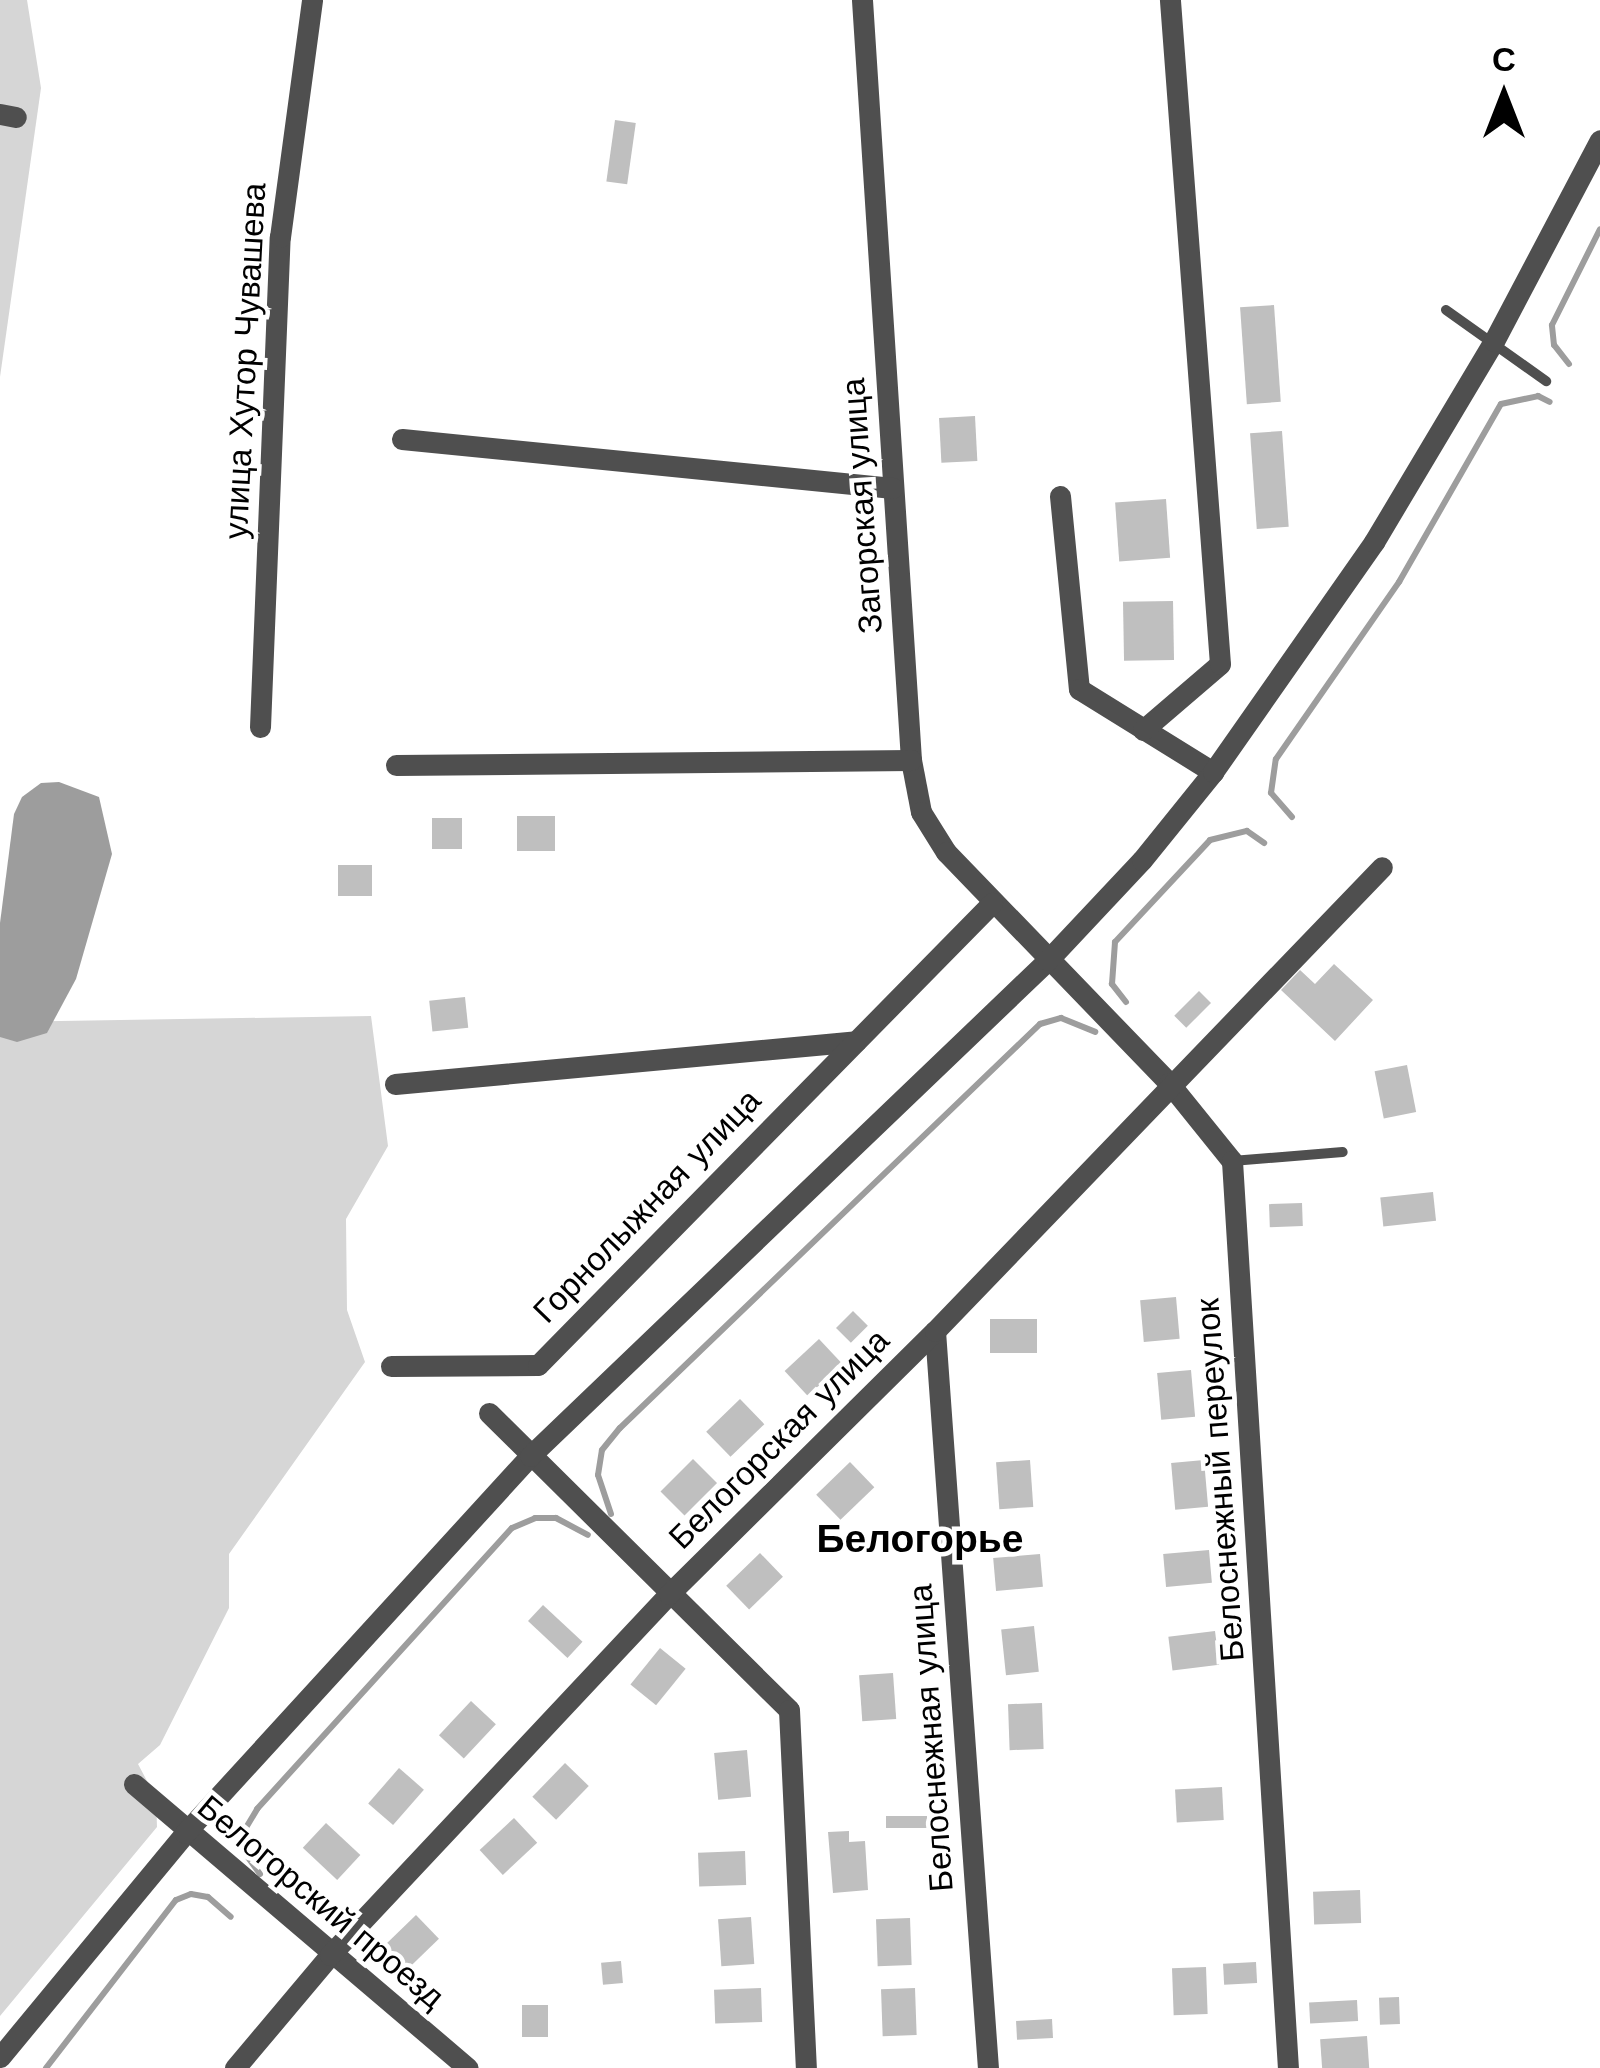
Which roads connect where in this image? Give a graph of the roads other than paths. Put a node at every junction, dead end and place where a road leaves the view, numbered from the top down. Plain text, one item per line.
1 (312, 0) edge
2 (862, 0) edge
3 (1170, 0) edge
4 (1600, 140) edge
5 (1446, 310) dead end
6 (1494, 341) junction
7 (1546, 381) dead end
8 (402, 439) dead end
9 (893, 488) junction
10 (1060, 496) dead end
11 (260, 727) dead end
12 (1144, 730) junction
13 (911, 760) junction
14 (396, 765) dead end
15 (1213, 772) junction
16 (1382, 867) dead end
17 (992, 903) junction
18 (1048, 960) junction
19 (856, 1041) junction
20 (1168, 1083) junction
21 (394, 1084) dead end
22 (1343, 1152) dead end
23 (1232, 1161) junction
24 (935, 1331) junction
25 (391, 1366) dead end
26 (488, 1413) dead end
27 (530, 1456) junction
28 (669, 1594) junction
29 (134, 1784) dead end
30 (185, 1833) junction
31 (330, 1955) junction
32 (0, 2057) edge
33 (235, 2068) edge
34 (468, 2068) edge
35 (806, 2068) edge
36 (988, 2068) edge
37 (1288, 2068) edge

1 - 11 street, улица Хутор Чувашева
2 - 9 street, Загорская улица
3 - 12 street
4 - 6 street
5 - 6 lane
6 - 7 lane
6 - 15 street
8 - 9 street
9 - 13 street, Загорская улица
10 - 12 street
12 - 15 street
13 - 14 street
13 - 17 street, Загорская улица
15 - 18 street
16 - 20 street, Белогорская улица
17 - 18 street, Загорская улица
17 - 19 street, Горнолыжная улица
18 - 20 street
18 - 27 street
19 - 21 street, Горнолыжная улица
19 - 25 street, Горнолыжная улица
20 - 23 street
20 - 24 street, Белогорская улица
22 - 23 lane
23 - 37 street, Белоснежный переулок
24 - 28 street, Белогорская улица
24 - 36 street, Белоснежная улица
26 - 27 street
27 - 28 street
27 - 30 street
28 - 31 street, Белогорская улица
28 - 35 street
29 - 30 street, Белогорский проезд
30 - 31 street, Белогорский проезд
30 - 32 street
31 - 33 street, Белогорская улица
31 - 34 street, Белогорский проезд

